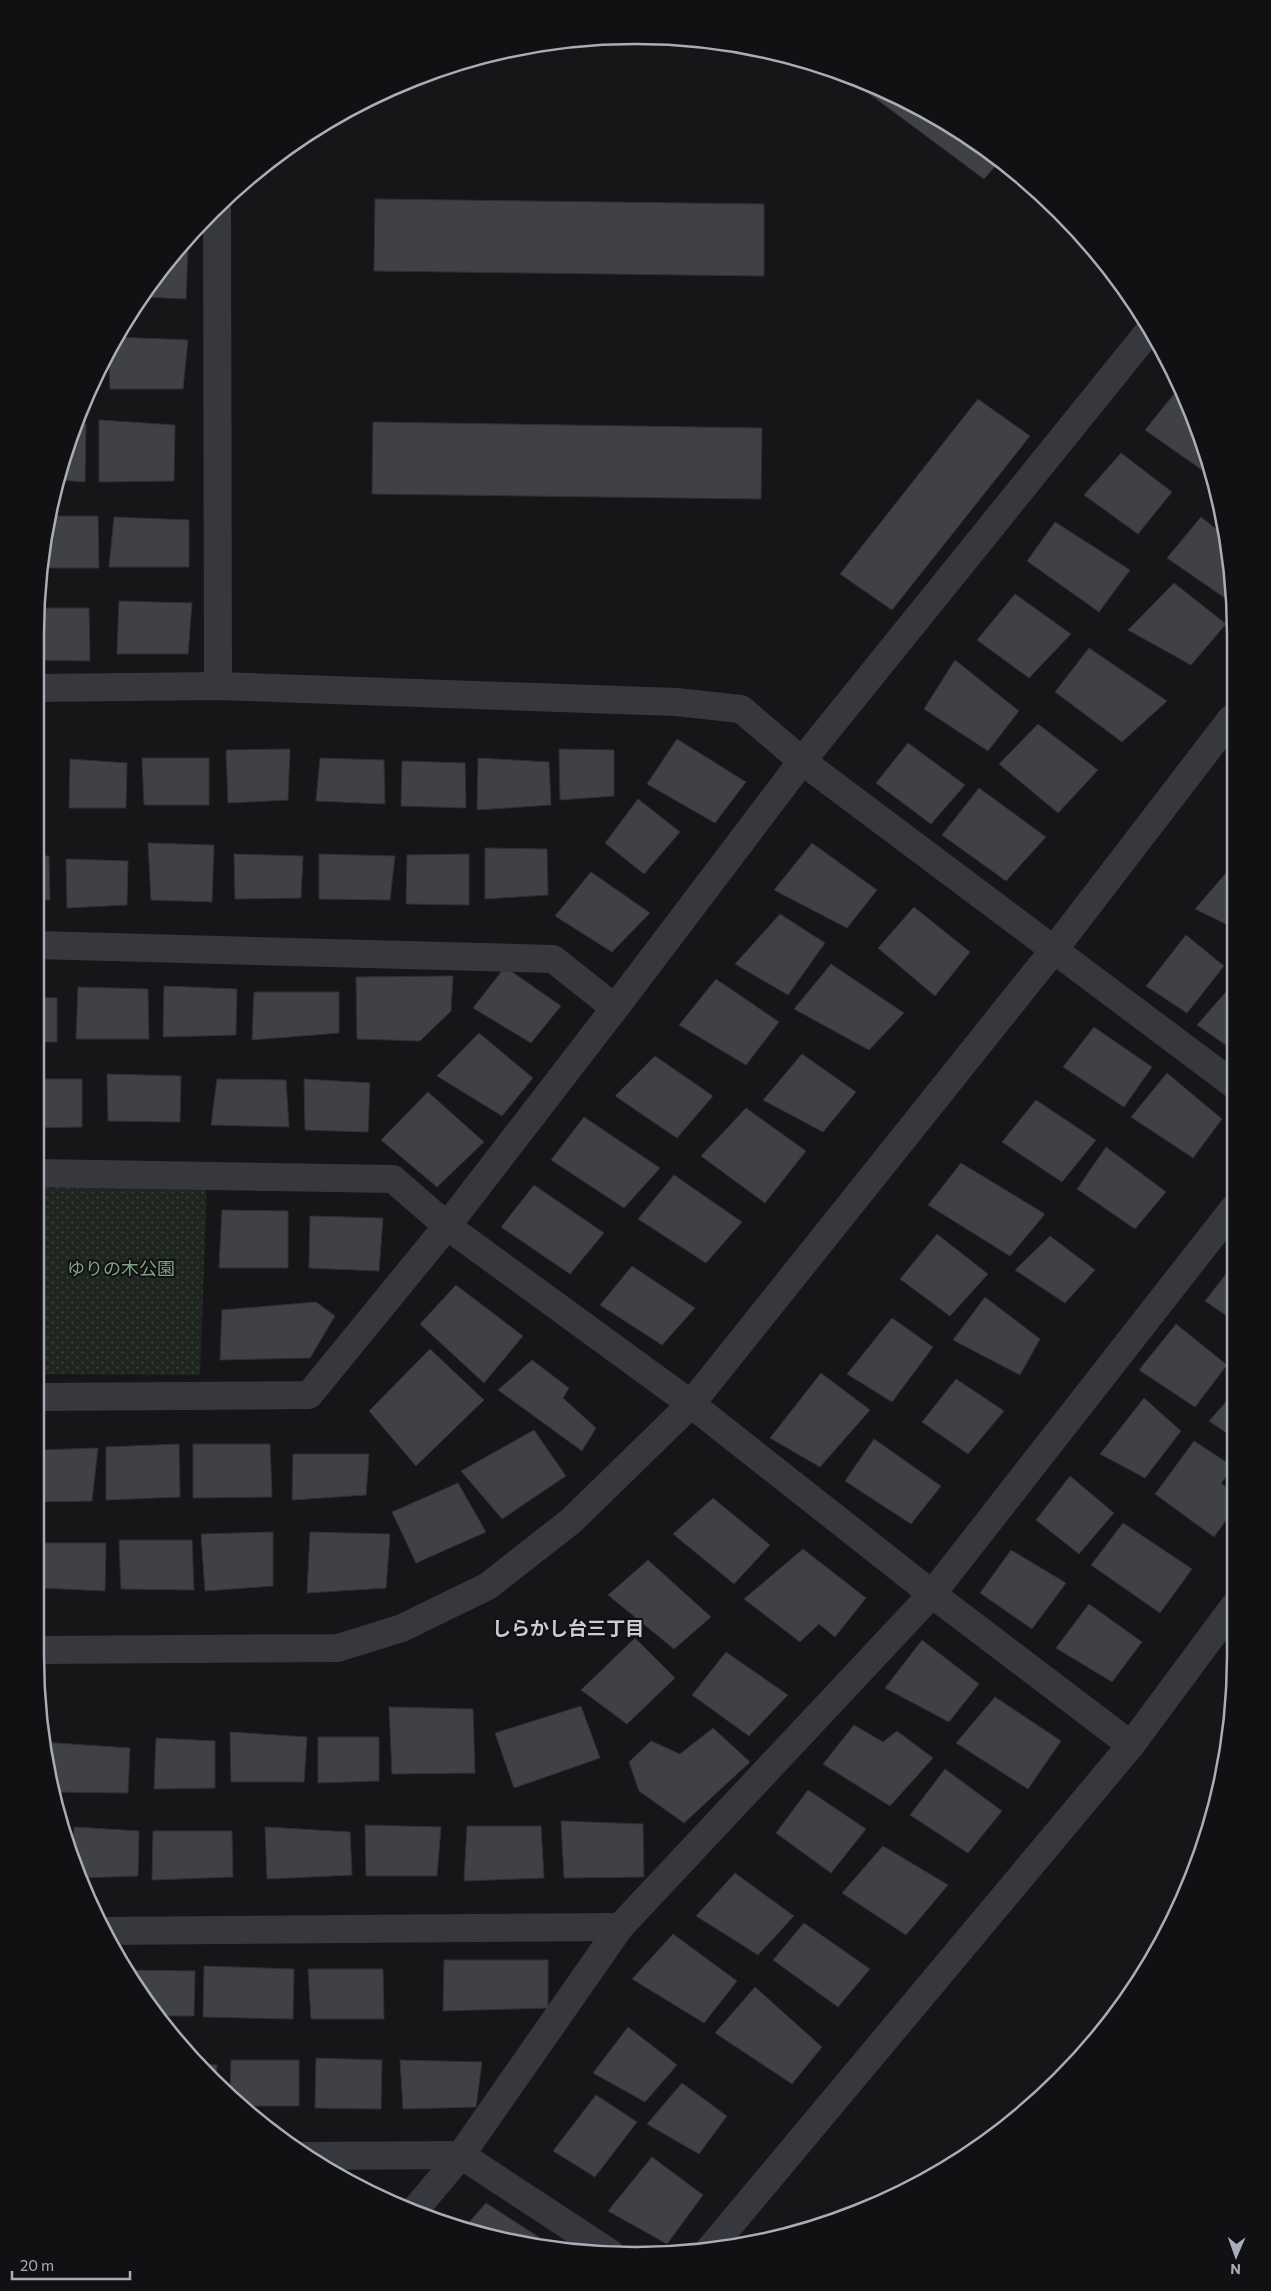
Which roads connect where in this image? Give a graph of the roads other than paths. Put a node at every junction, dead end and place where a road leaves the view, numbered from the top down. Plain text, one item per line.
1 (217, 217) edge
2 (1145, 336) edge
3 (218, 686) junction
4 (44, 688) edge
5 (1227, 725) edge
6 (802, 761) junction
7 (44, 945) edge
8 (1053, 951) junction
9 (615, 1008) junction
10 (1227, 1080) edge
11 (44, 1173) edge
12 (1227, 1217) edge
13 (448, 1226) junction
14 (44, 1397) edge
15 (691, 1404) junction
16 (932, 1594) junction
17 (1227, 1615) edge
18 (44, 1650) edge
19 (1131, 1745) junction
20 (620, 1927) junction
21 (112, 1931) edge
22 (461, 2155) junction
23 (320, 2156) edge
24 (418, 2206) edge
25 (716, 2242) edge
26 (599, 2246) edge

1 - 3 street
2 - 6 street
3 - 4 street
3 - 6 street
5 - 8 street
6 - 8 street
6 - 9 street
7 - 9 street
8 - 10 street
8 - 15 street
9 - 13 street
11 - 13 street
12 - 16 street
13 - 14 street
13 - 15 street
15 - 16 street
15 - 18 street
16 - 19 street
16 - 20 street
17 - 19 street
19 - 25 street
20 - 21 street
20 - 22 street
22 - 23 street
22 - 24 street
22 - 26 street

